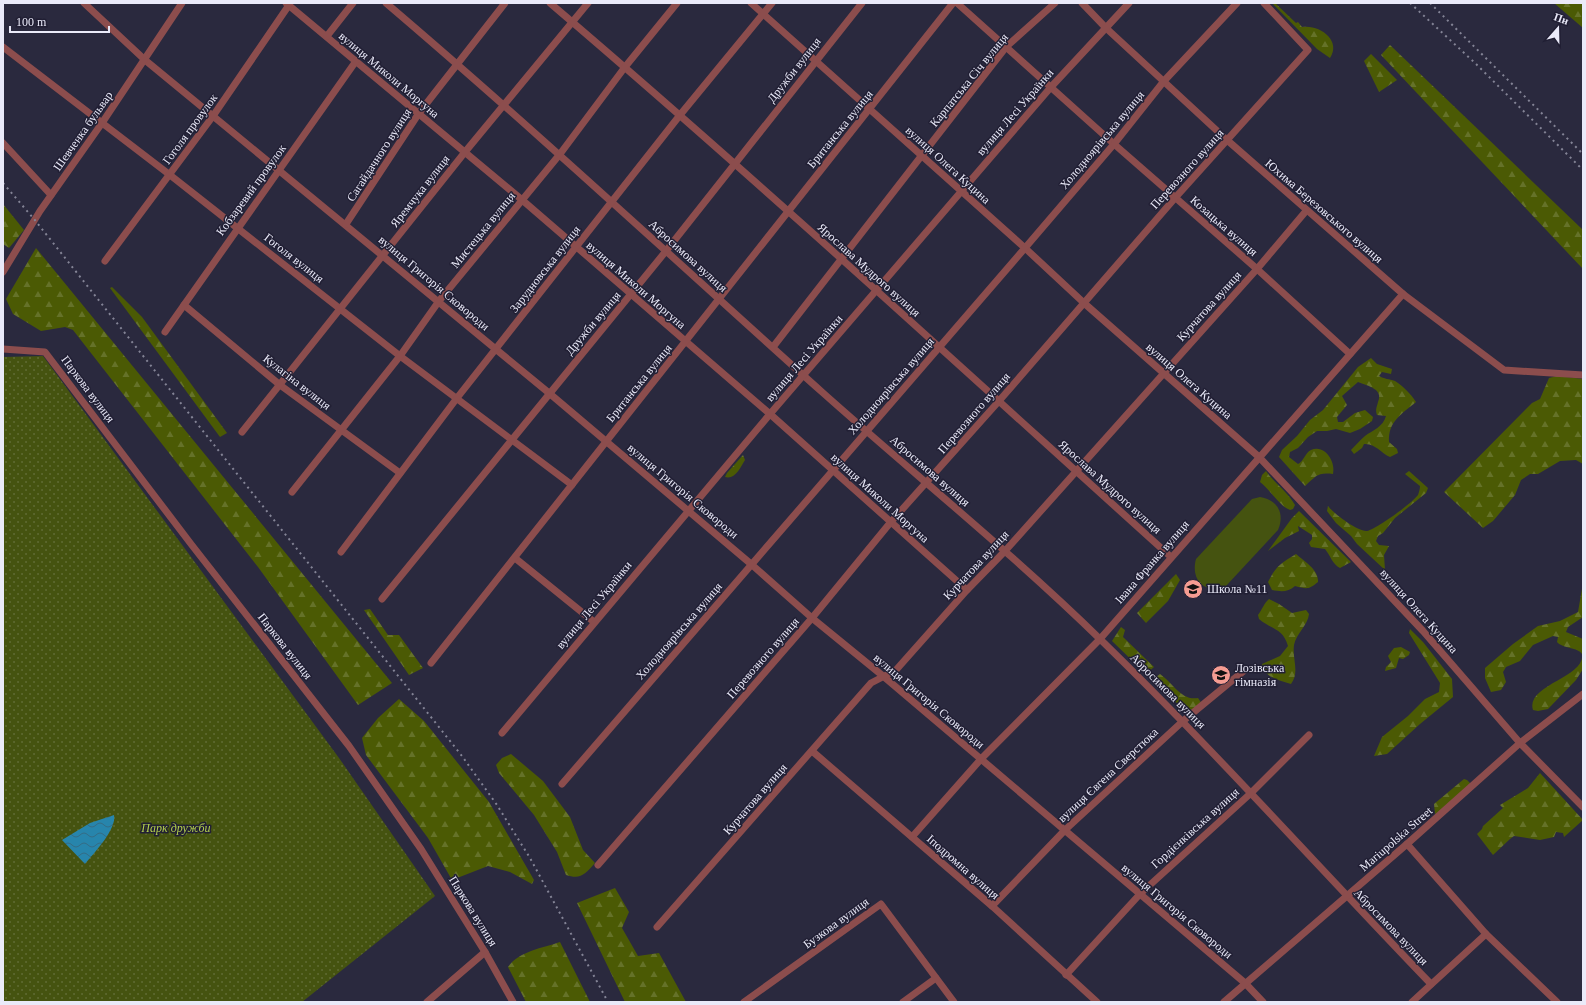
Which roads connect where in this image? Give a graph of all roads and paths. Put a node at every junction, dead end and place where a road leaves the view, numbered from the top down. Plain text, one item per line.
1 (84, 3) edge
2 (182, 3) edge
3 (353, 3) edge
4 (386, 3) edge
5 (505, 3) edge
6 (550, 3) edge
7 (588, 3) edge
8 (677, 3) edge
9 (751, 3) edge
10 (772, 3) edge
11 (862, 3) edge
12 (953, 3) edge
13 (957, 3) edge
14 (1055, 3) edge
15 (1082, 3) edge
16 (1130, 3) edge
17 (1237, 3) edge
18 (1264, 3) edge
19 (287, 4) edge
20 (763, 14) junction
21 (572, 22) junction
22 (1106, 28) junction
23 (326, 36) junction
24 (3, 47) edge
25 (1006, 47) junction
26 (145, 60) junction
27 (816, 60) junction
28 (356, 61) junction
29 (457, 63) junction
30 (625, 67) junction
31 (1164, 81) junction
32 (1051, 87) junction
33 (503, 105) junction
34 (870, 110) junction
35 (419, 113) junction
36 (680, 115) junction
37 (214, 116) junction
38 (102, 123) junction
39 (1228, 140) junction
40 (3, 143) edge
41 (1114, 144) junction
42 (465, 152) junction
43 (560, 154) junction
44 (921, 155) junction
45 (735, 164) junction
46 (280, 170) junction
47 (170, 175) junction
48 (962, 191) junction
49 (51, 195) junction
50 (1175, 198) junction
51 (522, 199) junction
52 (612, 202) junction
53 (788, 211) junction
54 (1306, 211) junction
55 (346, 224) junction
56 (237, 228) junction
57 (576, 248) junction
58 (1025, 248) junction
59 (666, 251) junction
60 (383, 255) junction
61 (841, 258) junction
62 (105, 261) dead end
63 (1257, 269) junction
64 (3, 272) edge
65 (876, 291) junction
66 (1402, 294) junction
67 (631, 295) junction
68 (720, 300) junction
69 (439, 301) junction
70 (1084, 303) junction
71 (184, 305) junction
72 (340, 308) junction
73 (165, 332) dead end
74 (686, 342) junction
75 (773, 347) junction
76 (938, 347) junction
77 (3, 348) edge
78 (496, 348) junction
79 (1350, 354) junction
80 (400, 356) junction
81 (1164, 374) junction
82 (804, 375) junction
83 (1583, 375) edge
84 (280, 385) junction
85 (549, 392) junction
86 (456, 398) junction
87 (999, 401) junction
88 (770, 414) junction
89 (342, 430) junction
90 (866, 431) junction
91 (242, 432) dead end
92 (511, 439) junction
93 (606, 441) junction
94 (1259, 457) junction
95 (832, 470) junction
96 (1076, 471) junction
97 (400, 473) junction
98 (927, 483) junction
99 (572, 485) junction
100 (292, 492) dead end
101 (688, 510) junction
102 (890, 523) junction
103 (1005, 551) junction
104 (341, 552) dead end
105 (1171, 557) junction
106 (514, 558) junction
107 (751, 564) junction
108 (967, 590) junction
109 (382, 599) dead end
110 (812, 618) junction
111 (594, 622) junction
112 (1100, 639) junction
113 (431, 663) dead end
114 (1246, 668) dead end
115 (883, 676) junction
116 (1583, 694) edge
117 (1183, 721) junction
118 (502, 733) dead end
119 (1309, 736) dead end
120 (1520, 743) junction
121 (812, 751) junction
122 (981, 759) junction
123 (562, 784) dead end
124 (1250, 793) junction
125 (1583, 807) edge
126 (1065, 830) junction
127 (912, 837) junction
128 (1407, 844) junction
129 (598, 865) dead end
130 (1140, 894) junction
131 (1346, 896) junction
132 (992, 906) junction
133 (657, 926) dead end
134 (1486, 934) junction
135 (485, 952) junction
136 (1066, 975) junction
137 (936, 978) junction
138 (1245, 983) junction
139 (1431, 984) junction
140 (427, 1002) edge
141 (513, 1002) edge
142 (744, 1002) edge
143 (903, 1002) edge
144 (954, 1002) edge
145 (1097, 1002) edge
146 (1224, 1002) edge
147 (1263, 1002) edge
148 (1412, 1002) edge
149 (1557, 1002) edge

1 - 26 street, вулиця Григорія Сковороди
2 - 26 street, Шевченка бульвар
3 - 23 street
4 - 29 street, Абросимова вулиця
5 - 29 street, Сагайдачного вулиця
6 - 21 street, Ярослава Мудрого вулиця
7 - 21 street, Яремчука вулиця
8 - 30 street, Мистецька вулиця
9 - 20 street, вулиця Олега Куцина
10 - 20 street, Зарудновська вулиця
11 - 27 street, Дружби вулиця
12 - 34 street, Британська вулиця
13 - 25 street, Козацька вулиця
14 - 25 street, Карпатська Січ вулиця
15 - 22 street, Юхима Березовського вулиця
16 - 22 street, вулиця Лесі Українки
17 - 31 street, Холодноярівська вулиця
18 - 39 street, Перевозного вулиця
19 - 23 street, вулиця Миколи Моргуна
19 - 37 street, Гоголя провулок
20 - 27 street, вулиця Олега Куцина
20 - 36 street, Зарудновська вулиця
21 - 30 street, Ярослава Мудрого вулиця
21 - 33 street, Яремчука вулиця
22 - 31 street, Юхима Березовського вулиця
22 - 32 street, вулиця Лесі Українки
23 - 28 street, вулиця Миколи Моргуна
24 - 38 street, Гоголя вулиця
25 - 32 street, Козацька вулиця
25 - 44 street, Карпатська Січ вулиця
26 - 37 street, вулиця Григорія Сковороди
26 - 38 street, Шевченка бульвар
27 - 34 street, вулиця Олега Куцина
27 - 45 street, Дружби вулиця
28 - 35 street, вулиця Миколи Моргуна
28 - 46 street, Кобзаревий провулок
29 - 33 street, Абросимова вулиця
29 - 35 street, Сагайдачного вулиця
30 - 36 street, Ярослава Мудрого вулиця
30 - 43 street, Мистецька вулиця
31 - 39 street, Юхима Березовського вулиця
31 - 41 street, Холодноярівська вулиця
32 - 41 street, Козацька вулиця
32 - 48 street, вулиця Лесі Українки
33 - 42 street, Яремчука вулиця
33 - 43 street, Абросимова вулиця
34 - 44 street, вулиця Олега Куцина
34 - 53 street, Британська вулиця
35 - 42 street, вулиця Миколи Моргуна
35 - 55 street, Сагайдачного вулиця
36 - 45 street, Ярослава Мудрого вулиця
36 - 52 street, Зарудновська вулиця
37 - 46 street, вулиця Григорія Сковороди
37 - 47 street, Гоголя провулок
38 - 47 street, Гоголя вулиця
38 - 49 street, Шевченка бульвар
39 - 50 street, Перевозного вулиця
39 - 54 street, Юхима Березовського вулиця
40 - 49 street
41 - 50 street, Козацька вулиця
41 - 58 street, Холодноярівська вулиця
42 - 51 street, вулиця Миколи Моргуна
42 - 60 street, Яремчука вулиця
43 - 51 street, Мистецька вулиця
43 - 52 street, Абросимова вулиця
44 - 48 street, вулиця Олега Куцина
44 - 61 street, Карпатська Січ вулиця
45 - 53 street, Ярослава Мудрого вулиця
45 - 59 street, Дружби вулиця
46 - 55 street, вулиця Григорія Сковороди
46 - 56 street, Кобзаревий провулок
47 - 56 street, Гоголя вулиця
47 - 62 street, Гоголя провулок
48 - 58 street, вулиця Олега Куцина
48 - 65 street, вулиця Лесі Українки
49 - 64 street, Шевченка бульвар
50 - 63 street, Козацька вулиця
50 - 70 street, Перевозного вулиця
51 - 57 street, вулиця Миколи Моргуна
51 - 69 street, Мистецька вулиця
52 - 57 street, Зарудновська вулиця
52 - 59 street, Абросимова вулиця
53 - 61 street, Ярослава Мудрого вулиця
53 - 68 street, Британська вулиця
54 - 63 street, Курчатова вулиця
54 - 66 street, Юхима Березовського вулиця
55 - 60 street, вулиця Григорія Сковороди
56 - 71 street, Кобзаревий провулок
56 - 72 street, Гоголя вулиця
57 - 67 street, вулиця Миколи Моргуна
57 - 78 street, Зарудновська вулиця
58 - 70 street, вулиця Олега Куцина
58 - 76 street, Холодноярівська вулиця
59 - 67 street, Дружби вулиця
59 - 68 street, Абросимова вулиця
60 - 69 street, вулиця Григорія Сковороди
60 - 72 street, Яремчука вулиця
61 - 65 street, Ярослава Мудрого вулиця
61 - 75 street, Карпатська Січ вулиця
63 - 79 street, Козацька вулиця
63 - 81 street, Курчатова вулиця
65 - 76 street, Ярослава Мудрого вулиця
65 - 82 street, вулиця Лесі Українки
66 - 79 street, Івана Франка вулиця
66 - 83 street, Юхима Березовського вулиця
67 - 74 street, вулиця Миколи Моргуна
67 - 85 street, Дружби вулиця
68 - 74 street, Британська вулиця
68 - 75 street, Абросимова вулиця
69 - 78 street, вулиця Григорія Сковороди
69 - 80 street, Мистецька вулиця
70 - 81 street, вулиця Олега Куцина
70 - 87 street, Перевозного вулиця
71 - 73 street, Кобзаревий провулок
71 - 84 street, Кулагіна вулиця
72 - 80 street, Гоголя вулиця
72 - 84 street, Яремчука вулиця
74 - 88 street, вулиця Миколи Моргуна
74 - 93 street, Британська вулиця
75 - 82 street, Абросимова вулиця
76 - 87 street, Ярослава Мудрого вулиця
76 - 90 street, Холодноярівська вулиця
77 - 135 street, Паркова вулиця
78 - 85 street, вулиця Григорія Сковороди
78 - 86 street, Зарудновська вулиця
79 - 94 street, Івана Франка вулиця
80 - 86 street, Гоголя вулиця
80 - 89 street, Мистецька вулиця
81 - 94 street, вулиця Олега Куцина
81 - 96 street, Курчатова вулиця
82 - 88 street, вулиця Лесі Українки
82 - 90 street, Абросимова вулиця
84 - 89 street, Кулагіна вулиця
84 - 91 street, Яремчука вулиця
85 - 92 street, Дружби вулиця
85 - 93 street, вулиця Григорія Сковороди
86 - 92 street, Гоголя вулиця
86 - 97 street, Зарудновська вулиця
87 - 96 street, Ярослава Мудрого вулиця
87 - 98 street, Перевозного вулиця
88 - 95 street, вулиця Миколи Моргуна
88 - 101 street, вулиця Лесі Українки
89 - 97 street, Кулагіна вулиця
89 - 100 street, Мистецька вулиця
90 - 95 street, Холодноярівська вулиця
90 - 98 street, Абросимова вулиця
92 - 99 street, Гоголя вулиця
92 - 109 street, Дружби вулиця
93 - 99 street, Британська вулиця
93 - 101 street, вулиця Григорія Сковороди
94 - 105 street, Івана Франка вулиця
94 - 120 street, вулиця Олега Куцина
95 - 102 street, вулиця Миколи Моргуна
95 - 107 street, Холодноярівська вулиця
96 - 103 street, Курчатова вулиця
96 - 105 street, Ярослава Мудрого вулиця
97 - 104 street, Зарудновська вулиця
98 - 102 street, Перевозного вулиця
98 - 103 street, Абросимова вулиця
99 - 106 street, Британська вулиця
101 - 107 street, вулиця Григорія Сковороди
101 - 111 street, вулиця Лесі Українки
102 - 108 street, вулиця Миколи Моргуна
102 - 110 street, Перевозного вулиця
103 - 108 street, Курчатова вулиця
103 - 112 street, Абросимова вулиця
105 - 112 street, Івана Франка вулиця
106 - 111 street
106 - 113 street, Британська вулиця
107 - 110 street, вулиця Григорія Сковороди
107 - 123 street, Холодноярівська вулиця
108 - 115 street, Курчатова вулиця
110 - 115 street, вулиця Григорія Сковороди
110 - 129 street, Перевозного вулиця
111 - 118 street, вулиця Лесі Українки
112 - 117 street, Абросимова вулиця
112 - 122 street, Івана Франка вулиця
114 - 117 street, вулиця Євгена Сверстюка
115 - 121 street, Курчатова вулиця
115 - 122 street, вулиця Григорія Сковороди
116 - 120 street, Mariupolska Street
117 - 124 street, Абросимова вулиця
117 - 126 street, вулиця Євгена Сверстюка
119 - 124 street, Гордієнківська вулиця
120 - 125 street, вулиця Олега Куцина
120 - 128 street, Mariupolska Street
121 - 127 street, Іподромна вулиця
121 - 133 street, Курчатова вулиця
122 - 126 street, вулиця Григорія Сковороди
122 - 127 street, Івана Франка вулиця
124 - 130 street, Гордієнківська вулиця
124 - 131 street, Абросимова вулиця
126 - 130 street, вулиця Григорія Сковороди
126 - 132 street, вулиця Євгена Сверстюка
127 - 132 street, Іподромна вулиця
128 - 131 street, Mariupolska Street
128 - 134 street
130 - 136 street, Гордієнківська вулиця
130 - 138 street, вулиця Григорія Сковороди
131 - 138 street, Mariupolska Street
131 - 139 street, Абросимова вулиця
132 - 136 street, Іподромна вулиця
134 - 139 street
134 - 149 street
135 - 140 street
135 - 141 street, Паркова вулиця
136 - 145 street, Іподромна вулиця
137 - 142 street, Бузкова вулиця
137 - 143 street
137 - 144 street, Бузкова вулиця
138 - 146 street, Mariupolska Street
138 - 147 street, вулиця Григорія Сковороди
139 - 148 street

